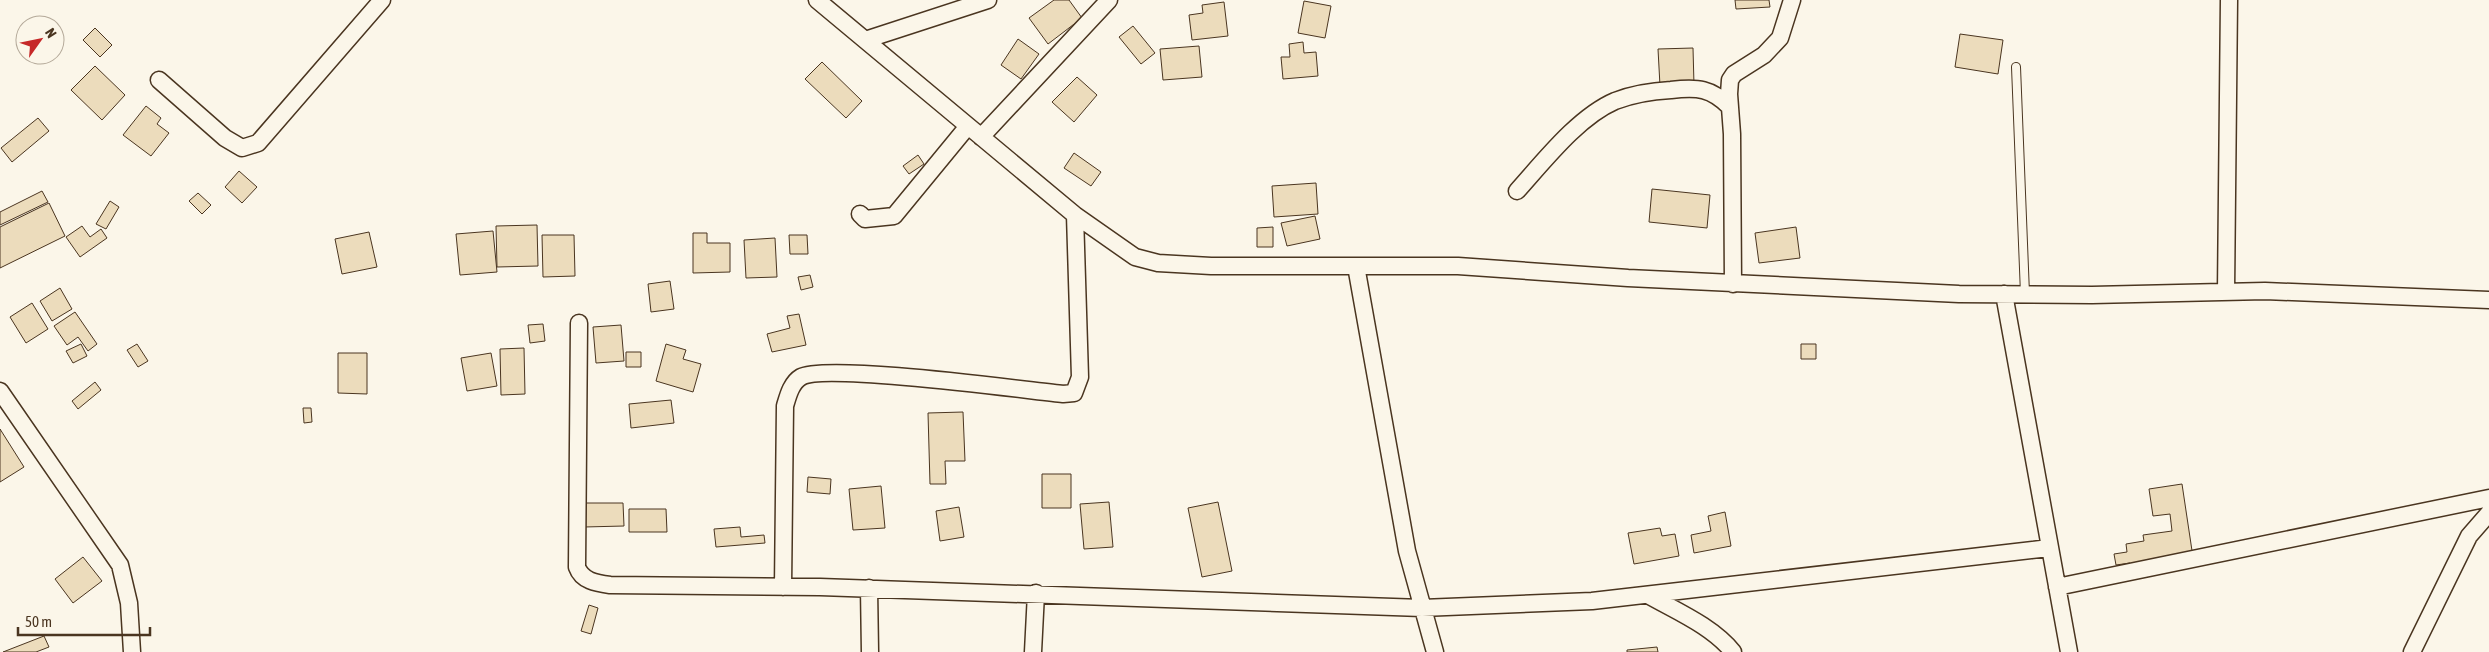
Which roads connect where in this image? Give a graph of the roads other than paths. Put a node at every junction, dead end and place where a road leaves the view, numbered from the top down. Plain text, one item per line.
1 (382, 0) edge
2 (817, 0) edge
3 (988, 0) edge
4 (1109, 0) edge
5 (1792, 0) edge
6 (2229, 0) edge
7 (865, 40) junction
8 (2016, 67) dead end
9 (159, 80) dead end
10 (1730, 107) junction
11 (968, 126) junction
12 (981, 137) junction
13 (1517, 191) dead end
14 (860, 214) dead end
15 (1075, 215) junction
16 (1356, 266) junction
17 (1733, 284) junction
18 (2226, 292) junction
19 (2004, 294) junction
20 (2025, 294) junction
21 (2489, 300) edge
22 (579, 323) dead end
23 (0, 391) edge
24 (2489, 498) edge
25 (2489, 513) edge
26 (2049, 548) junction
27 (783, 587) junction
28 (2057, 587) junction
29 (869, 588) junction
30 (1036, 593) junction
31 (1648, 595) junction
32 (1422, 608) junction
33 (132, 652) edge
34 (870, 652) edge
35 (1033, 652) edge
36 (1435, 652) edge
37 (1733, 652) edge
38 (2069, 652) edge
39 (2412, 652) edge

1 - 9 street
2 - 7 street
3 - 7 street
4 - 12 street
5 - 10 street
6 - 18 street
7 - 11 street
8 - 20 lane
10 - 13 street
10 - 17 street
11 - 12 street
11 - 14 street
12 - 15 street
15 - 16 street
15 - 27 street
16 - 17 street
16 - 32 street
17 - 19 street
18 - 20 street
18 - 21 street
19 - 20 street
19 - 26 street
22 - 27 street
23 - 33 street
24 - 28 street
25 - 39 street
26 - 28 street
26 - 31 street
27 - 29 street
28 - 38 street
29 - 30 street
29 - 34 street
30 - 32 street
30 - 35 street
31 - 32 street
31 - 37 street
32 - 36 street

